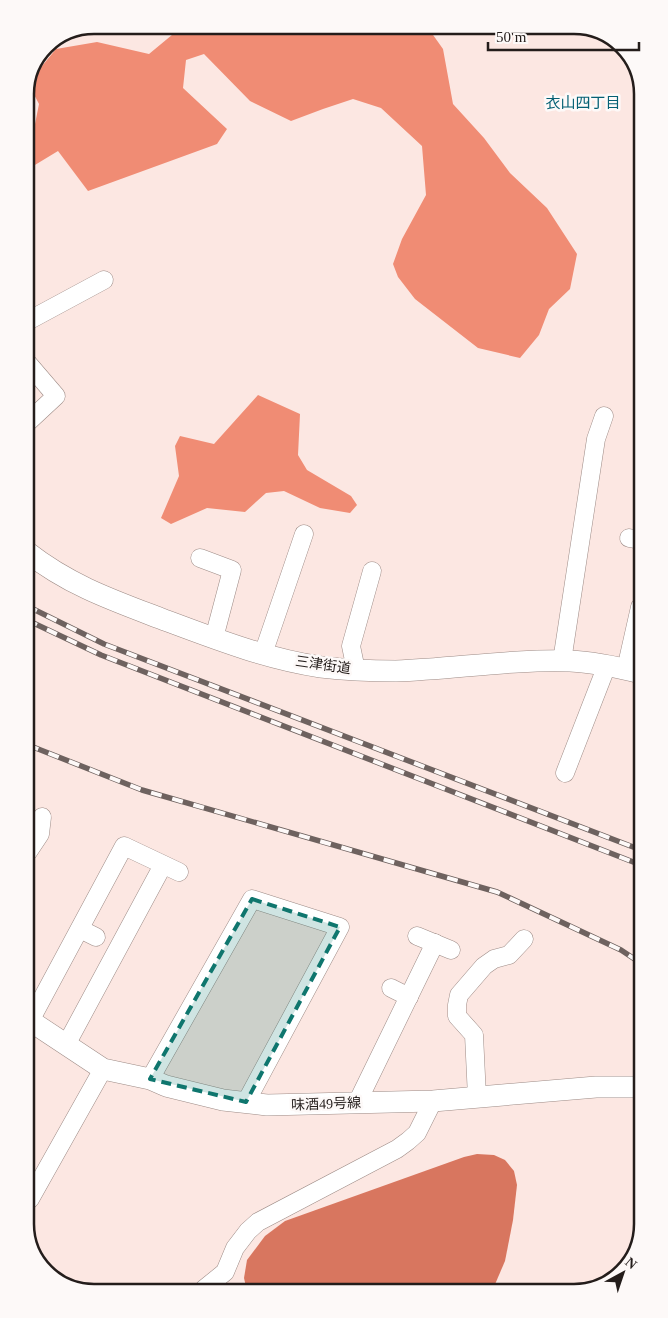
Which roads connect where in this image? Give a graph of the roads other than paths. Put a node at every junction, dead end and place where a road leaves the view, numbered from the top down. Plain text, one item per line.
1 (104, 280) dead end
2 (34, 318) edge
3 (34, 370) edge
4 (34, 416) edge
5 (604, 416) dead end
6 (304, 534) dead end
7 (34, 558) edge
8 (200, 558) dead end
9 (372, 571) dead end
10 (634, 632) edge
11 (214, 638) junction
12 (263, 654) junction
13 (562, 661) junction
14 (625, 669) edge
15 (356, 670) junction
16 (565, 773) dead end
17 (42, 817) dead end
18 (34, 843) edge
19 (163, 865) junction
20 (179, 872) dead end
21 (80, 929) junction
22 (417, 936) dead end
23 (96, 937) dead end
24 (524, 939) dead end
25 (391, 988) dead end
26 (409, 997) junction
27 (34, 1014) edge
28 (34, 1024) edge
29 (66, 1045) junction
30 (103, 1069) junction
31 (150, 1079) junction
32 (634, 1087) edge
33 (477, 1098) junction
34 (433, 1101) junction
35 (246, 1102) junction
36 (357, 1103) junction
37 (34, 1191) edge
38 (210, 1284) edge

1 - 2 street
3 - 4 street
5 - 13 street
6 - 12 street
7 - 11 street, 三津街道
8 - 11 street
9 - 15 street
10 - 14 street
11 - 12 street, 三津街道
12 - 15 street, 三津街道
13 - 14 street, 三津街道
13 - 15 street, 三津街道
14 - 16 street
17 - 18 street
19 - 20 street
19 - 21 street
19 - 29 street
21 - 23 street
21 - 27 street
22 - 26 street
24 - 33 street
25 - 26 street
26 - 36 street
28 - 29 street, 味酒49号線
29 - 30 street, 味酒49号線
30 - 31 street, 味酒49号線
30 - 37 street
31 - 35 street, 味酒49号線
31 - 35 street
32 - 33 street, 味酒49号線
33 - 34 street, 味酒49号線
34 - 36 street, 味酒49号線
34 - 38 street
35 - 36 street, 味酒49号線

